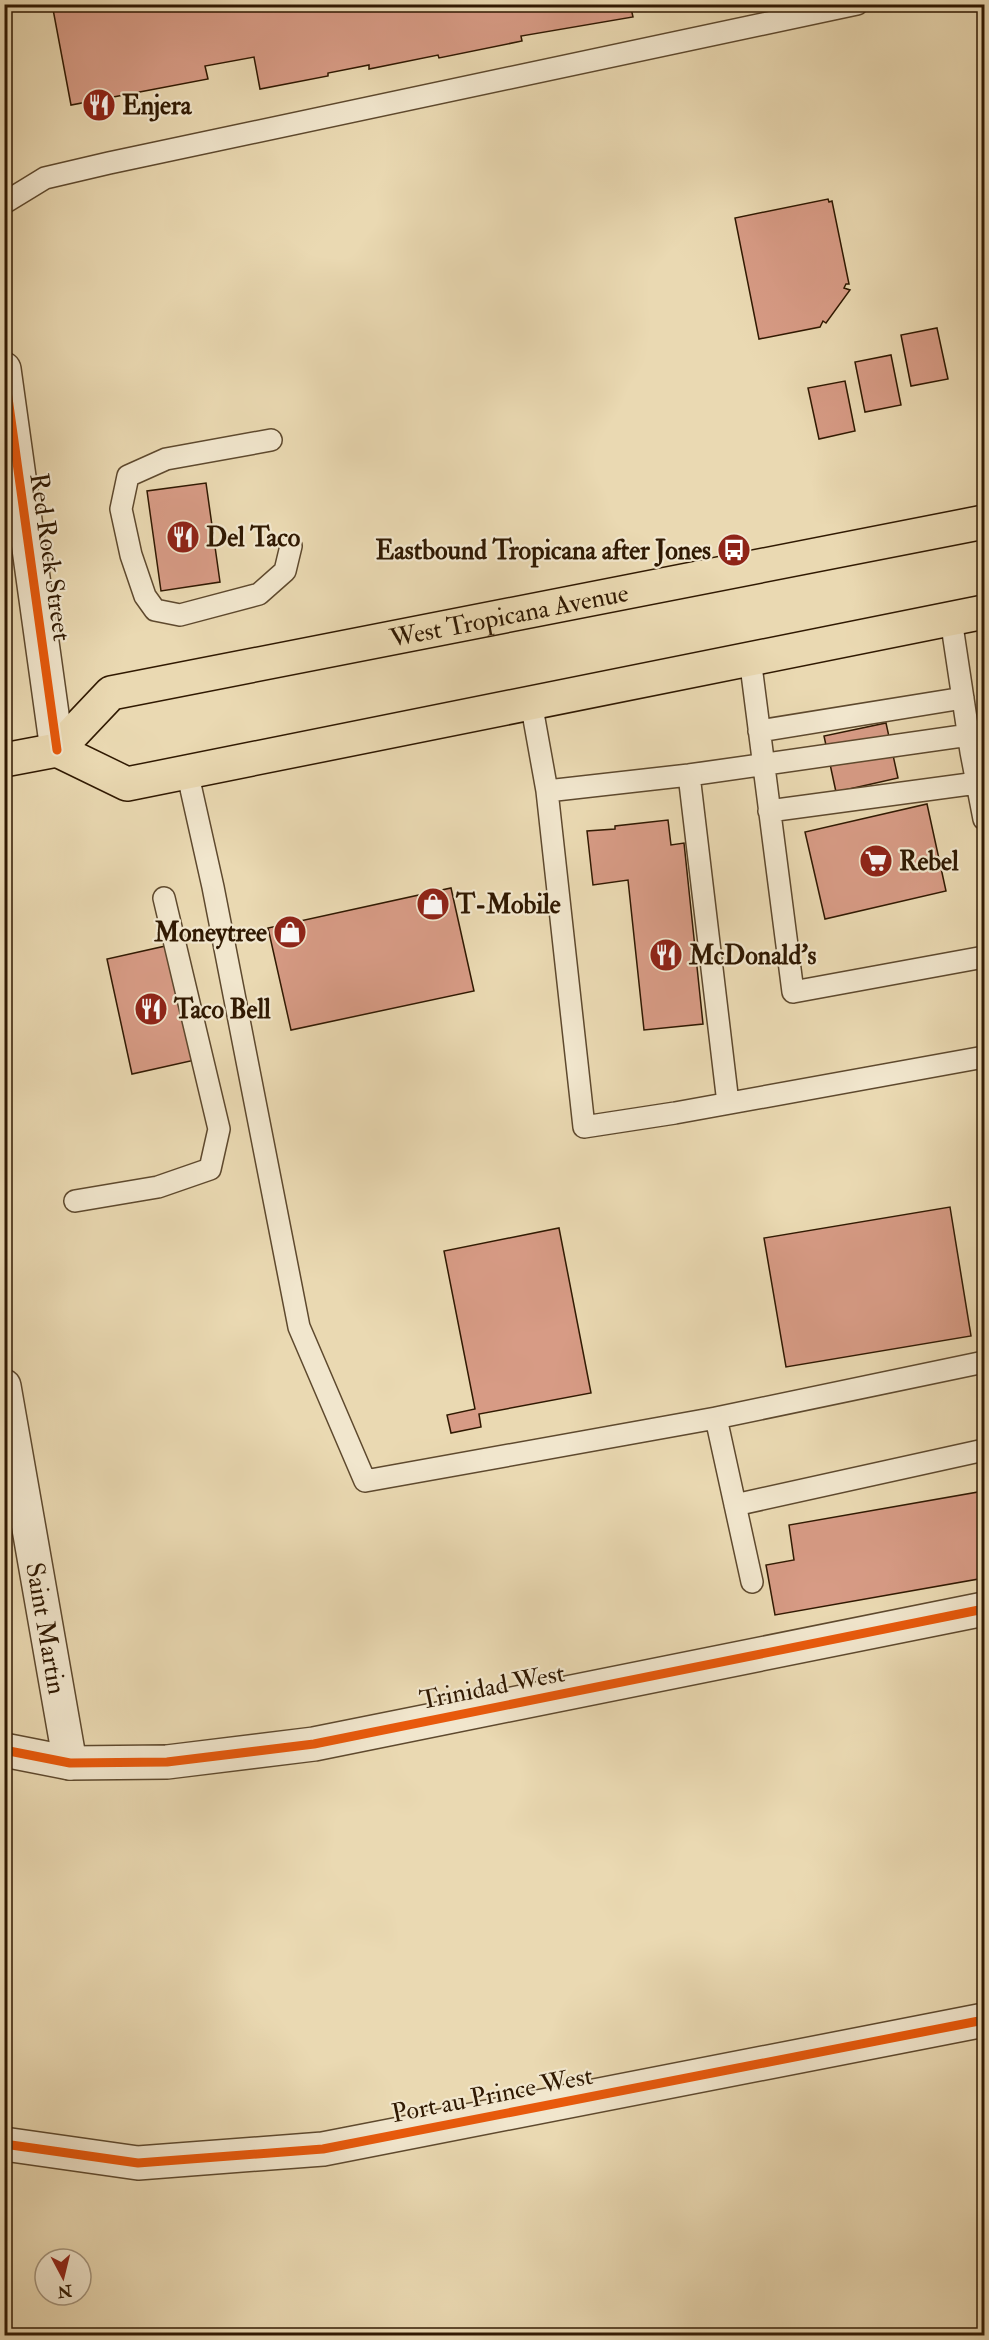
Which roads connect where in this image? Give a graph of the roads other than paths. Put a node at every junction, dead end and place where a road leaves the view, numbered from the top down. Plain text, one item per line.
1 (857, 4) edge
2 (4, 203) edge
3 (4, 369) edge
4 (7, 416) edge
5 (271, 440) dead end
6 (984, 522) edge
7 (291, 546) dead end
8 (984, 612) edge
9 (951, 619) junction
10 (750, 658) junction
11 (963, 698) junction
12 (531, 702) junction
13 (759, 731) junction
14 (975, 746) edge
15 (57, 750) junction
16 (4, 760) edge
17 (763, 765) junction
18 (187, 771) junction
19 (689, 775) junction
20 (977, 783) junction
21 (547, 791) junction
22 (769, 811) junction
23 (984, 819) edge
24 (164, 898) dead end
25 (984, 957) edge
26 (984, 1057) edge
27 (728, 1103) junction
28 (75, 1202) dead end
29 (984, 1362) edge
30 (4, 1386) edge
31 (716, 1418) junction
32 (984, 1450) edge
33 (735, 1505) junction
34 (752, 1582) dead end
35 (984, 1609) edge
36 (4, 1750) edge
37 (70, 1763) junction
38 (984, 2020) edge
39 (4, 2144) edge

1 - 2 lane
3 - 4 street, Red Rock Street
4 - 15 street, Red Rock Street
5 - 7 lane
6 - 15 main road, West Tropicana Avenue
8 - 9 main road
9 - 10 main road
9 - 11 lane
10 - 12 main road
10 - 13 lane
11 - 13 lane
11 - 14 lane
12 - 18 main road
12 - 21 lane
13 - 17 lane
14 - 17 lane
14 - 20 lane
15 - 16 main road
15 - 18 main road
17 - 19 lane
17 - 22 lane
18 - 31 lane
19 - 21 lane
19 - 27 lane
20 - 22 lane
20 - 23 lane
21 - 27 lane
22 - 25 lane
24 - 28 lane
26 - 27 lane
29 - 31 lane
30 - 37 street, Saint Martin
31 - 33 lane
32 - 33 lane
33 - 34 lane
35 - 37 street, Trinidad West
36 - 37 street, Trinidad West
38 - 39 street, Port au Prince West

